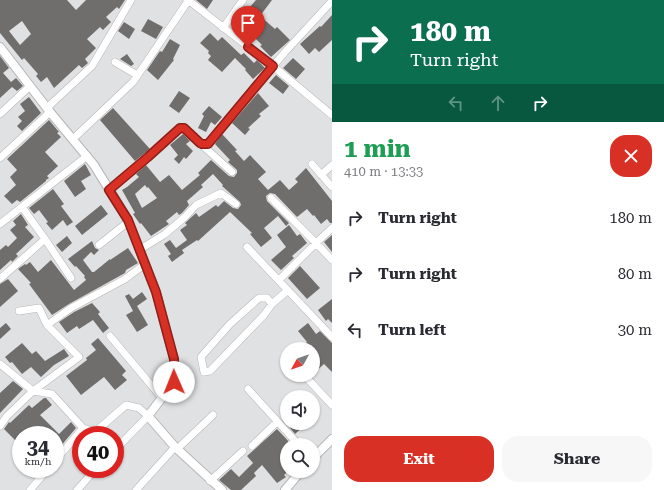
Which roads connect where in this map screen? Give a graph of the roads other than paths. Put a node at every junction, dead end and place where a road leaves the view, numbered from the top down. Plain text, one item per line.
1 (131, 0) edge
2 (188, 0) edge
3 (243, 0) edge
4 (332, 1) edge
5 (223, 28) junction
6 (0, 47) edge
7 (115, 62) dead end
8 (273, 66) junction
9 (137, 75) junction
10 (30, 86) junction
11 (50, 112) junction
12 (0, 114) edge
13 (332, 115) edge
14 (73, 139) junction
15 (202, 144) junction
16 (87, 156) junction
17 (0, 158) edge
18 (312, 164) dead end
19 (332, 165) edge
20 (232, 172) dead end
21 (321, 175) junction
22 (332, 187) edge
23 (109, 190) junction
24 (271, 198) dead end
25 (236, 204) dead end
26 (22, 207) junction
27 (128, 222) junction
28 (0, 224) edge
29 (332, 228) edge
30 (45, 239) junction
31 (316, 243) junction
32 (99, 245) dead end
33 (247, 247) dead end
34 (140, 250) junction
35 (332, 260) edge
36 (145, 264) junction
37 (71, 278) dead end
38 (0, 279) edge
39 (279, 280) junction
40 (288, 290) junction
41 (272, 304) junction
42 (19, 311) dead end
43 (47, 325) junction
44 (110, 336) dead end
45 (332, 336) edge
46 (0, 364) edge
47 (311, 382) edge
48 (248, 388) dead end
49 (33, 391) junction
50 (162, 398) junction
51 (332, 405) edge
52 (213, 415) dead end
53 (148, 416) junction
54 (277, 422) junction
55 (0, 426) edge
56 (81, 426) edge
57 (102, 426) edge
58 (292, 438) edge
59 (332, 439) edge
60 (72, 441) edge
61 (124, 441) edge
62 (252, 446) dead end
63 (176, 448) junction
64 (64, 450) edge
65 (243, 451) dead end
66 (320, 451) edge
67 (40, 478) edge
68 (88, 478) edge
69 (295, 478) edge
70 (210, 481) junction
71 (30, 490) edge
72 (77, 490) edge
73 (136, 490) edge
74 (222, 490) edge
75 (285, 490) edge

1 - 11 street
2 - 5 street
2 - 9 street
3 - 5 street
4 - 8 street
5 - 8 street
6 - 10 street
7 - 9 street
8 - 13 street
8 - 15 street
9 - 14 street
10 - 11 street
10 - 12 street
11 - 14 street
11 - 17 street
14 - 16 street
15 - 20 street
15 - 23 street
16 - 23 street
16 - 26 street
18 - 21 street
19 - 21 street
21 - 22 street
23 - 27 street
24 - 31 street
25 - 34 street
26 - 28 street
26 - 30 street
27 - 32 street
27 - 34 street
29 - 31 street
30 - 37 street
30 - 38 street
31 - 35 street
31 - 39 street
33 - 39 street
34 - 36 street
36 - 43 street
36 - 50 street
39 - 40 street
40 - 41 street
40 - 45 street
41 - 41 street
42 - 43 street
43 - 49 street
44 - 50 street
46 - 49 street
47 - 51 street
48 - 54 street
49 - 55 street
49 - 56 street
50 - 53 street
52 - 63 street
53 - 57 street
53 - 61 street
53 - 63 street
54 - 58 street
54 - 62 street
59 - 66 street
60 - 64 street
63 - 70 street
63 - 73 street
65 - 70 street
67 - 71 street
68 - 72 street
69 - 75 street
70 - 74 street

